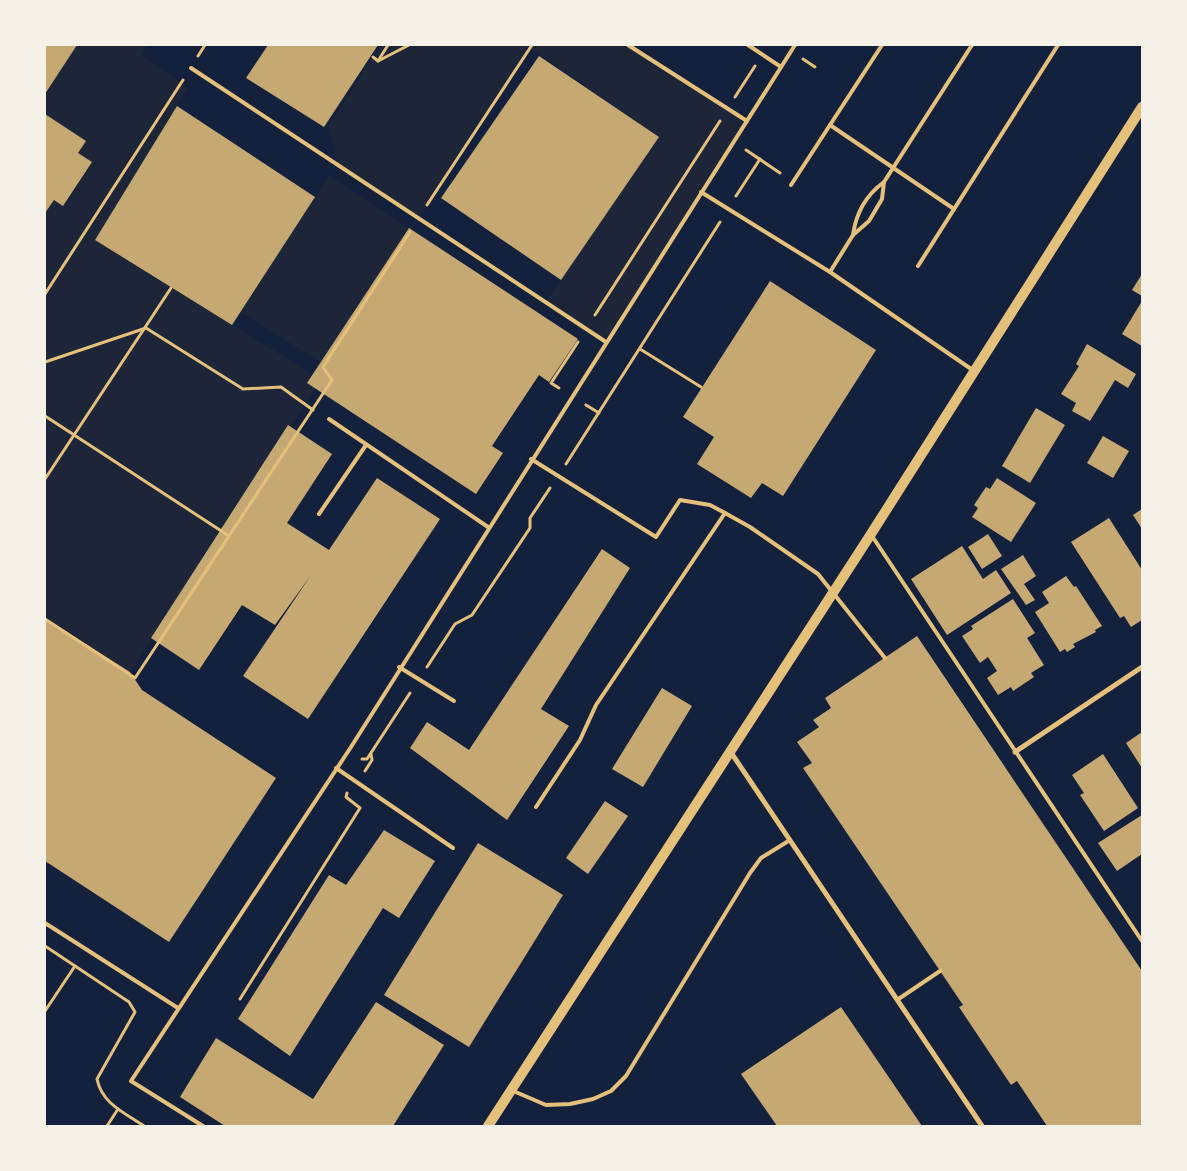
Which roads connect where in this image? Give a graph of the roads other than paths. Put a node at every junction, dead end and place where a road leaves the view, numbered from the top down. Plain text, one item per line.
1 (628, 45) edge
2 (748, 45) edge
3 (795, 45) edge
4 (882, 45) edge
5 (972, 45) edge
6 (1058, 45) edge
7 (781, 67) junction
8 (191, 68) road end
9 (1142, 107) edge
10 (747, 121) junction
11 (830, 125) junction
12 (893, 168) junction
13 (884, 182) junction
14 (792, 183) road end
15 (701, 192) junction
16 (954, 209) junction
17 (853, 235) junction
18 (918, 266) dead end
19 (830, 272) junction
20 (606, 342) junction
21 (974, 371) junction
22 (329, 419) dead end
23 (366, 444) junction
24 (531, 459) junction
25 (725, 513) junction
26 (319, 514) dead end
27 (488, 527) junction
28 (871, 534) junction
29 (833, 593) junction
30 (884, 658) dead end
31 (399, 667) junction
32 (1142, 667) edge
33 (454, 701) dead end
34 (729, 750) junction
35 (1015, 752) junction
36 (336, 768) junction
37 (536, 807) dead end
38 (790, 840) junction
39 (453, 848) dead end
40 (45, 923) edge
41 (1142, 942) edge
42 (940, 971) dead end
43 (897, 1000) junction
44 (178, 1008) junction
45 (511, 1090) junction
46 (203, 1126) edge
47 (488, 1126) edge
48 (982, 1126) edge

1 - 10 lane
2 - 7 lane
3 - 7 lane
4 - 11 lane
5 - 12 lane
6 - 16 lane
7 - 10 lane
8 - 20 lane
9 - 21 main road
10 - 15 lane
11 - 12 lane
11 - 14 lane
12 - 13 lane
12 - 16 lane
13 - 17 lane
13 - 17 lane
15 - 19 lane
15 - 20 lane
16 - 18 lane
17 - 19 lane
19 - 21 lane
20 - 24 lane
21 - 28 main road
22 - 23 lane
23 - 26 lane
23 - 27 lane
24 - 25 lane
24 - 27 lane
25 - 29 lane
25 - 37 lane
27 - 31 lane
28 - 29 main road
28 - 35 lane
29 - 30 lane
29 - 34 main road
31 - 33 lane
31 - 36 lane
32 - 35 street
34 - 38 street
34 - 45 main road
35 - 41 lane
36 - 39 lane
36 - 44 lane
38 - 43 street
38 - 45 lane
40 - 44 lane
42 - 43 lane
43 - 48 street
44 - 46 lane
45 - 47 main road

